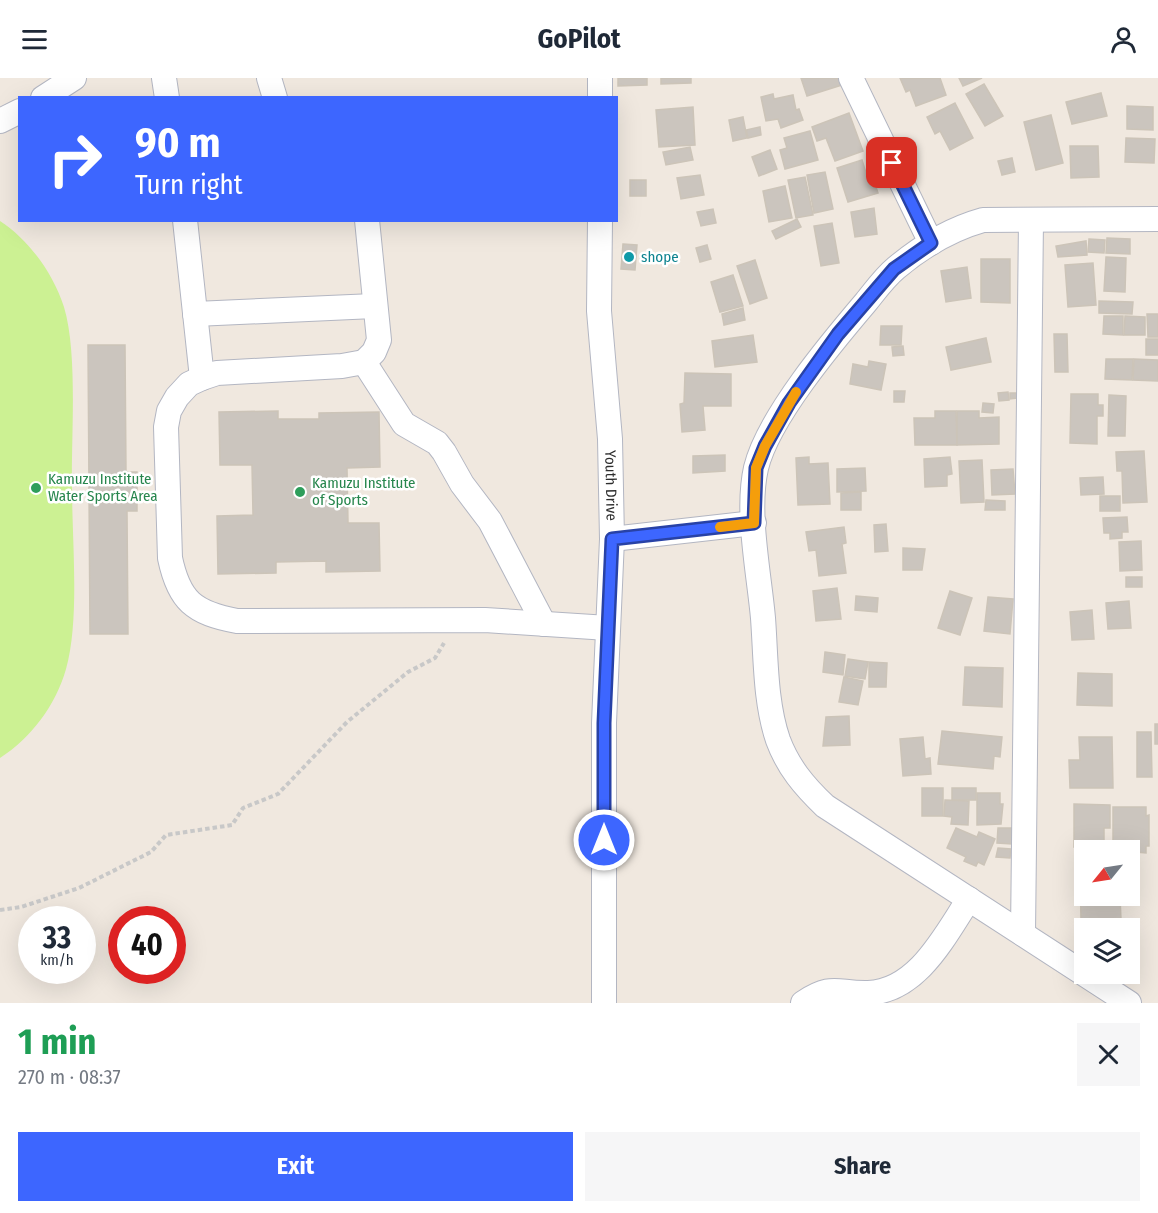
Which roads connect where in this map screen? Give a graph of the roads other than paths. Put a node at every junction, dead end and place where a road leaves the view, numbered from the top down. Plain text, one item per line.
1 (74, 78) edge
2 (164, 78) edge
3 (269, 78) edge
4 (600, 78) edge
5 (851, 78) edge
6 (47, 96) edge
7 (167, 96) edge
8 (274, 96) edge
9 (600, 96) edge
10 (18, 112) edge
11 (0, 121) edge
12 (1158, 219) edge
13 (1031, 220) junction
14 (185, 222) edge
15 (367, 222) edge
16 (600, 222) edge
17 (931, 243) junction
18 (374, 306) junction
19 (195, 314) junction
20 (364, 362) junction
21 (202, 378) junction
22 (754, 523) junction
23 (612, 539) junction
24 (544, 624) junction
25 (608, 628) junction
26 (969, 899) junction
27 (1023, 934) junction
28 (604, 1003) edge
29 (803, 1003) edge
30 (1129, 1003) edge

1 - 6 street
2 - 7 street
3 - 8 street
4 - 9 street
5 - 17 street
10 - 11 street
12 - 13 street
13 - 17 street
13 - 27 street
14 - 19 street
15 - 18 street
16 - 23 street, Youth Drive
17 - 22 street
18 - 19 street
18 - 20 street
19 - 21 street
20 - 21 street
20 - 24 street
21 - 24 street
22 - 23 street
22 - 26 street
23 - 25 street, Youth Drive
24 - 25 street
25 - 28 street, Youth Drive
26 - 27 street
26 - 29 street
27 - 30 street

